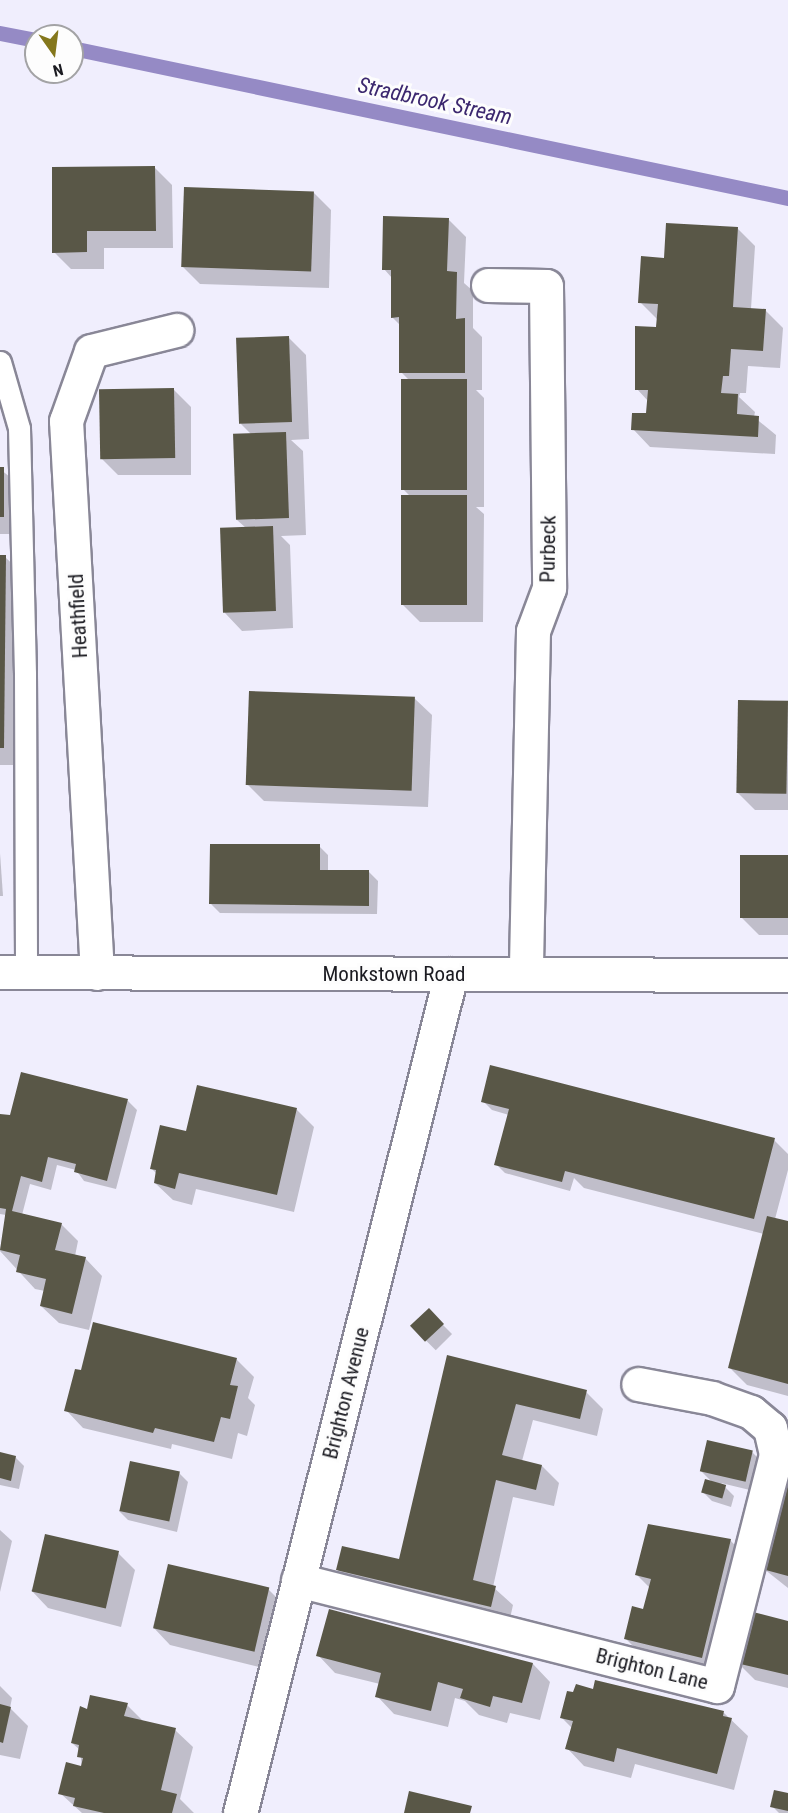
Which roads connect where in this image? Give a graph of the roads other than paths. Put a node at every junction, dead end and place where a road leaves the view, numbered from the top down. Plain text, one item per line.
1 (488, 285) dead end
2 (176, 330) dead end
3 (0, 362) edge
4 (13, 972) edge
5 (97, 972) junction
6 (451, 974) junction
7 (526, 974) junction
8 (788, 975) edge
9 (638, 1384) dead end
10 (298, 1580) junction
11 (240, 1813) edge

1 - 7 street, Purbeck
2 - 5 street, Heathfield
3 - 4 lane
4 - 5 street, Monkstown Road
5 - 6 street, Monkstown Road
6 - 7 street, Monkstown Road
6 - 10 street, Brighton Avenue
7 - 8 street, Monkstown Road
9 - 10 street, Brighton Lane
10 - 11 street, Brighton Avenue

